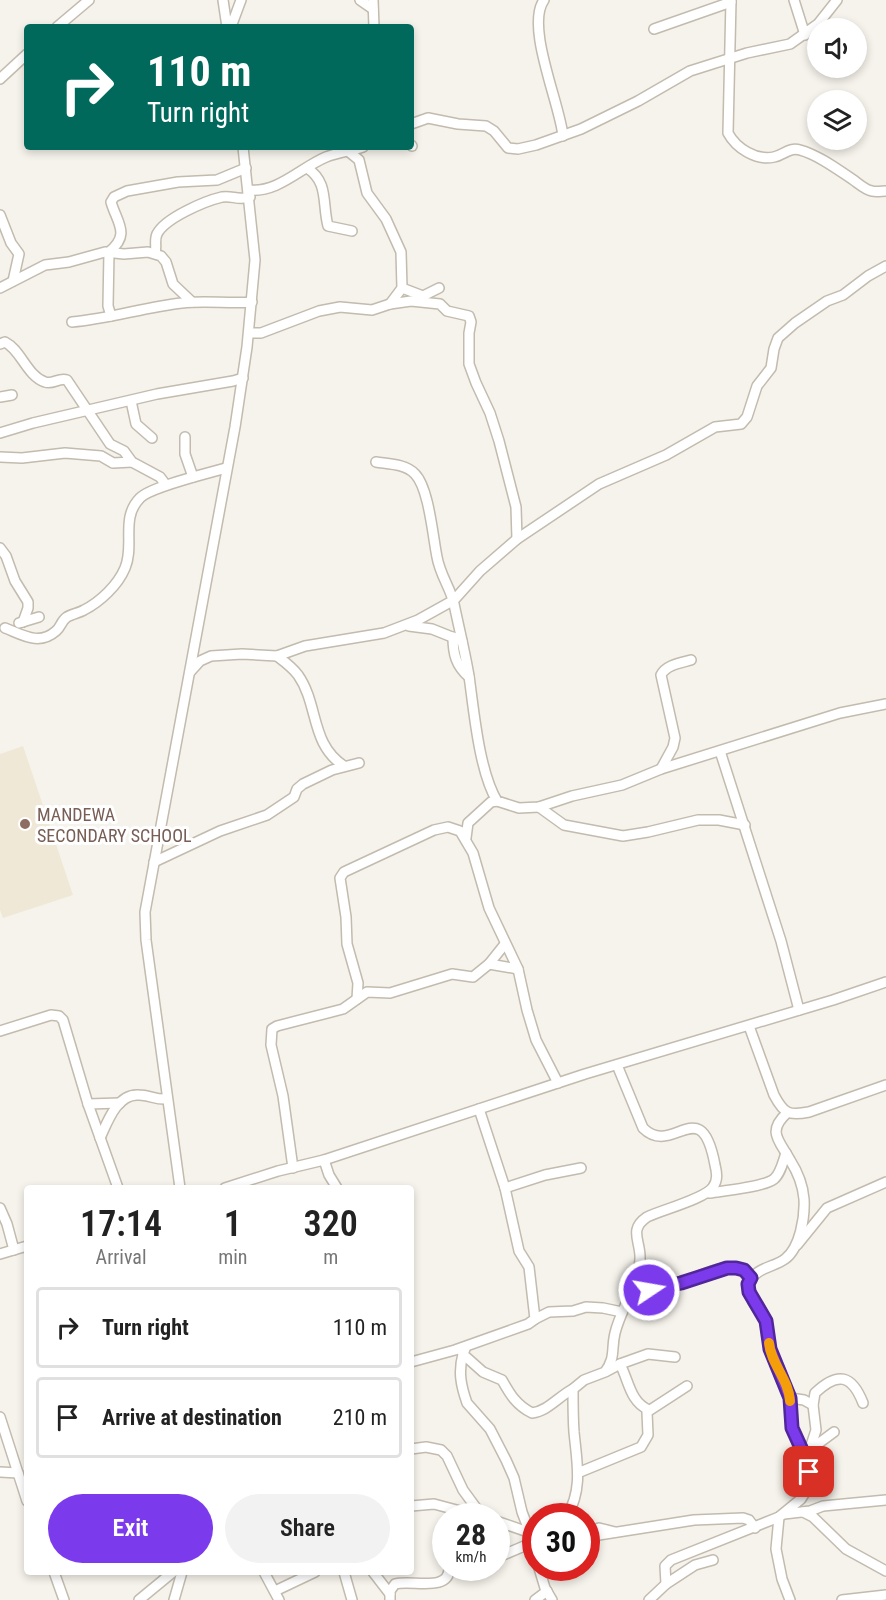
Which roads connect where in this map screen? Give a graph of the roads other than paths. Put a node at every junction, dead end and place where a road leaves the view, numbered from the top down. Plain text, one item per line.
1 (89, 0) edge
2 (223, 0) edge
3 (241, 0) edge
4 (360, 0) edge
5 (544, 0) edge
6 (794, 0) edge
7 (837, 0) edge
8 (731, 1) edge
9 (373, 4) edge
10 (61, 24) edge
11 (226, 24) edge
12 (232, 24) edge
13 (374, 24) edge
14 (654, 29) dead end
15 (805, 35) junction
16 (24, 57) edge
17 (729, 59) junction
18 (0, 79) edge
19 (414, 123) edge
20 (563, 136) junction
21 (243, 150) edge
22 (352, 150) edge
23 (348, 151) junction
24 (246, 168) junction
25 (307, 168) junction
26 (886, 191) edge
27 (249, 194) junction
28 (0, 215) edge
29 (352, 231) dead end
30 (109, 252) junction
31 (155, 253) junction
32 (886, 266) edge
33 (13, 282) junction
34 (0, 288) edge
35 (402, 288) junction
36 (439, 288) dead end
37 (192, 302) junction
38 (252, 302) junction
39 (390, 304) junction
40 (111, 316) junction
41 (72, 322) dead end
42 (249, 333) junction
43 (0, 344) edge
44 (243, 378) junction
45 (12, 395) dead end
46 (0, 397) edge
47 (131, 401) junction
48 (89, 411) junction
49 (0, 433) edge
50 (185, 437) dead end
51 (152, 438) dead end
52 (0, 458) edge
53 (132, 462) junction
54 (376, 462) dead end
55 (226, 468) junction
56 (193, 477) junction
57 (166, 485) junction
58 (516, 539) junction
59 (0, 548) edge
60 (454, 600) junction
61 (39, 616) dead end
62 (23, 622) junction
63 (404, 626) junction
64 (3, 628) edge
65 (458, 639) junction
66 (277, 656) junction
67 (691, 660) dead end
68 (189, 674) junction
69 (886, 704) edge
70 (720, 751) junction
71 (358, 763) dead end
72 (344, 766) junction
73 (661, 769) junction
74 (497, 801) junction
75 (539, 807) junction
76 (745, 825) junction
77 (466, 838) junction
78 (154, 862) junction
79 (505, 944) junction
80 (489, 964) junction
81 (518, 969) junction
82 (886, 982) edge
83 (357, 999) junction
84 (799, 1010) junction
85 (749, 1026) junction
86 (0, 1031) edge
87 (617, 1065) junction
88 (558, 1083) junction
89 (886, 1085) edge
90 (167, 1099) junction
91 (120, 1103) junction
92 (88, 1104) junction
93 (479, 1109) junction
94 (786, 1113) junction
95 (100, 1138) junction
96 (786, 1153) junction
97 (324, 1160) junction
98 (292, 1168) junction
99 (580, 1168) dead end
100 (262, 1177) junction
101 (886, 1182) edge
102 (117, 1185) edge
103 (180, 1185) edge
104 (235, 1185) edge
105 (263, 1185) edge
106 (334, 1185) edge
107 (505, 1188) junction
108 (709, 1192) junction
109 (0, 1208) edge
110 (24, 1247) edge
111 (14, 1250) junction
112 (794, 1250) junction
113 (0, 1254) edge
114 (751, 1278) junction
115 (628, 1301) junction
116 (622, 1312) junction
117 (535, 1319) junction
118 (465, 1350) junction
119 (675, 1357) dead end
120 (414, 1361) edge
121 (620, 1364) junction
122 (605, 1372) junction
123 (687, 1386) dead end
124 (573, 1389) junction
125 (790, 1398) junction
126 (863, 1403) dead end
127 (813, 1405) junction
128 (649, 1410) junction
129 (0, 1417) edge
130 (834, 1432) dead end
131 (414, 1449) edge
132 (807, 1454) junction
133 (0, 1472) edge
134 (580, 1472) junction
135 (18, 1473) junction
136 (24, 1492) edge
137 (886, 1500) edge
138 (472, 1503) edge
139 (573, 1503) edge
140 (432, 1504) edge
141 (414, 1506) edge
142 (522, 1512) edge
143 (803, 1512) junction
144 (782, 1516) junction
145 (755, 1528) junction
146 (600, 1534) edge
147 (713, 1560) dead end
148 (665, 1569) junction
149 (886, 1571) edge
150 (55, 1575) edge
151 (166, 1575) edge
152 (181, 1575) edge
153 (266, 1575) edge
154 (306, 1575) edge
155 (345, 1575) edge
156 (375, 1575) edge
157 (441, 1581) edge
158 (544, 1581) edge
159 (666, 1584) junction
160 (547, 1591) junction
161 (277, 1595) edge
162 (886, 1595) edge
163 (390, 1597) edge
164 (651, 1598) edge
165 (64, 1600) edge
166 (139, 1600) edge
167 (174, 1600) edge
168 (352, 1600) edge
169 (535, 1600) edge
170 (552, 1600) edge
171 (790, 1600) edge
172 (842, 1600) edge

1 - 10 street
2 - 11 street
3 - 12 street
4 - 9 street
5 - 20 street
6 - 15 street
7 - 15 street
8 - 14 street
8 - 17 street
9 - 13 street
15 - 17 street
16 - 18 street
17 - 20 street
17 - 26 street
19 - 20 street
21 - 24 street
22 - 23 street
23 - 25 street
23 - 35 street
24 - 27 street
24 - 30 street
25 - 27 street
25 - 29 street
27 - 31 street
27 - 38 street
28 - 33 street
30 - 31 street
30 - 33 street
30 - 40 street
31 - 37 street
32 - 58 street
33 - 34 street
35 - 36 street
35 - 39 street
37 - 38 street
37 - 40 street
38 - 42 street
39 - 42 street
39 - 58 street
40 - 41 street
42 - 44 street
43 - 48 street
44 - 47 street
44 - 55 street
45 - 46 street
47 - 48 street
47 - 51 street
48 - 49 street
48 - 53 street
50 - 56 street
52 - 53 street
53 - 57 street
54 - 60 street
55 - 56 street
55 - 68 street
56 - 57 street
57 - 64 street
58 - 60 street
59 - 62 street
60 - 63 street
60 - 65 street
61 - 62 street
62 - 64 street
63 - 65 street
63 - 66 street
65 - 74 street
66 - 68 street
66 - 72 street
67 - 73 street
68 - 78 street
69 - 70 street
70 - 73 street
70 - 76 street
71 - 72 street
72 - 78 street
73 - 75 street
74 - 75 street
74 - 77 street
75 - 76 street
76 - 84 street
77 - 79 street
77 - 83 street
78 - 90 street
79 - 80 street
79 - 81 street
80 - 81 street
80 - 83 street
81 - 88 street
82 - 84 street
83 - 98 street
84 - 85 street
85 - 87 street
85 - 94 street
86 - 92 street
87 - 88 street
87 - 108 street
88 - 93 street
89 - 94 street
90 - 91 street
90 - 103 street
91 - 92 street
91 - 95 street
92 - 95 street
93 - 97 street
93 - 107 street
94 - 96 street
95 - 102 street
96 - 108 street
96 - 112 street
97 - 98 street
97 - 106 street
98 - 100 street
99 - 107 street
100 - 104 street
100 - 105 street
101 - 112 street
107 - 117 street
108 - 115 street
109 - 111 street
110 - 111 street
111 - 113 street
112 - 114 street
114 - 115 street
114 - 125 street
115 - 116 street
116 - 117 street
116 - 122 street
117 - 118 street
118 - 120 street
118 - 124 street
118 - 142 street
119 - 121 street
121 - 122 street
121 - 128 street
122 - 124 street
123 - 128 street
124 - 134 street
125 - 127 street
125 - 132 street
126 - 127 street
127 - 132 street
128 - 134 street
129 - 135 street
130 - 132 street
131 - 138 street
132 - 144 street
133 - 135 street
134 - 139 street
135 - 136 street
137 - 143 street
140 - 141 street
143 - 144 street
143 - 149 street
144 - 145 street
144 - 171 street
145 - 146 street
145 - 148 street
147 - 159 street
148 - 159 street
148 - 164 street
150 - 165 street
151 - 166 street
152 - 167 street
153 - 161 street
154 - 161 street
155 - 168 street
156 - 163 street
157 - 163 street
158 - 160 street
159 - 164 street
160 - 169 street
160 - 170 street
162 - 172 street

